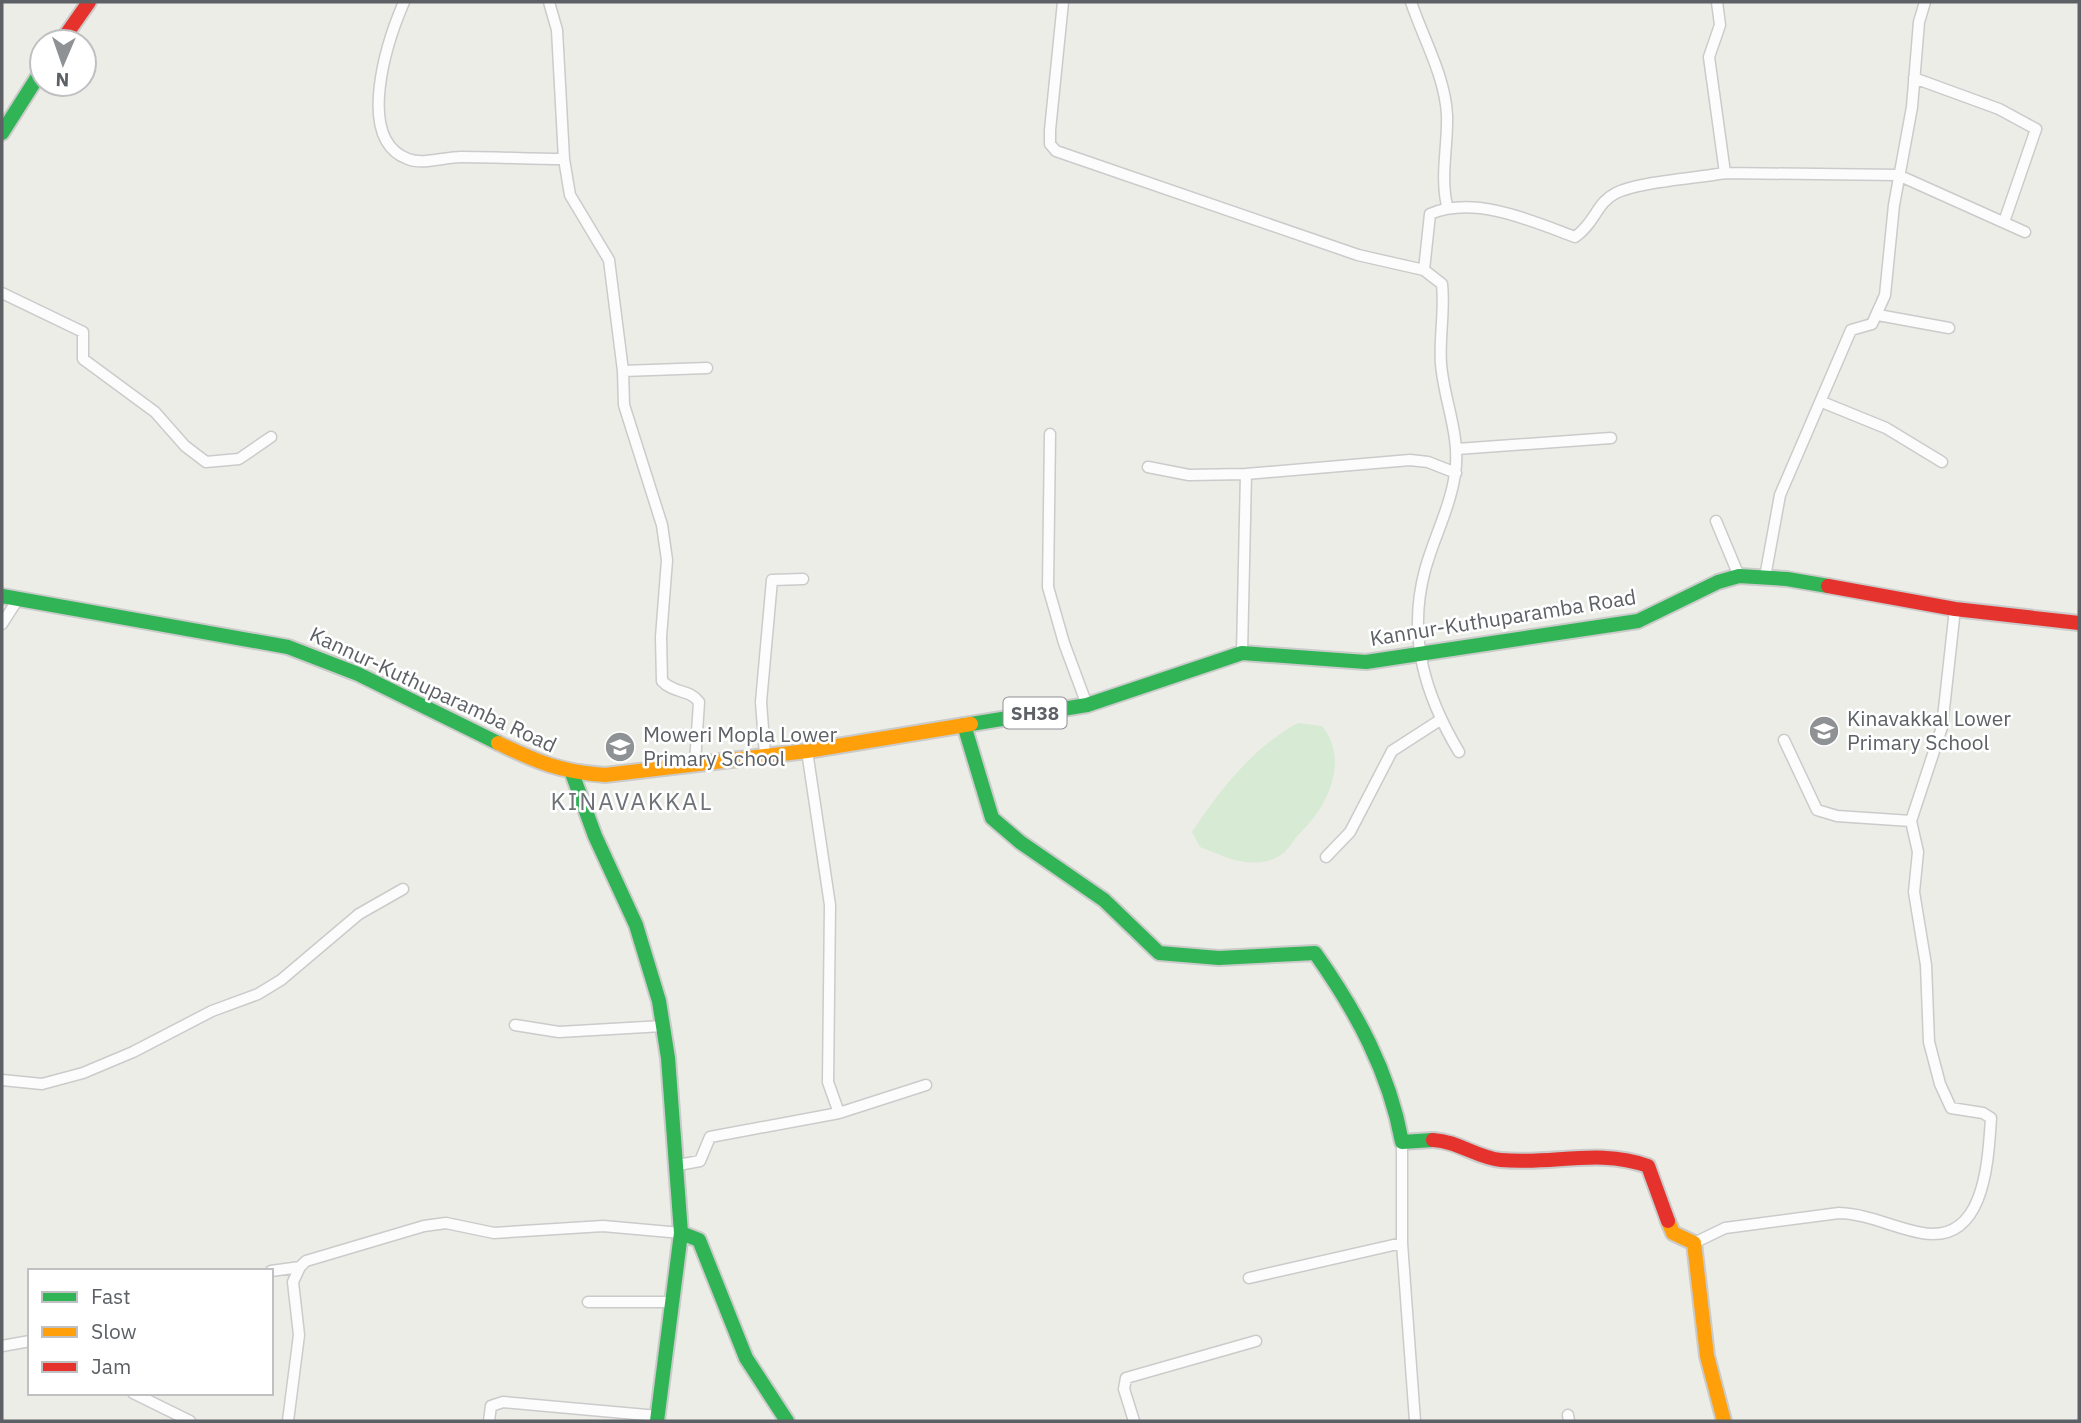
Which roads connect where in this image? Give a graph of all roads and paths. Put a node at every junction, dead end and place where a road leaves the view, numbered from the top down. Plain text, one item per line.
1 (89, 2) edge
2 (404, 2) edge
3 (549, 2) edge
4 (1063, 2) edge
5 (1411, 2) edge
6 (1717, 2) edge
7 (1925, 2) edge
8 (71, 28) edge
9 (1914, 78) junction
10 (28, 92) edge
11 (2, 133) edge
12 (564, 159) junction
13 (1725, 173) junction
14 (1898, 175) junction
15 (1447, 206) junction
16 (2004, 222) junction
17 (2025, 232) dead end
18 (1424, 270) junction
19 (2, 293) edge
20 (1878, 315) junction
21 (1949, 328) dead end
22 (708, 368) dead end
23 (623, 371) junction
24 (1822, 402) junction
25 (1050, 434) dead end
26 (271, 437) dead end
27 (1611, 438) dead end
28 (1457, 449) junction
29 (1942, 463) dead end
30 (1148, 467) dead end
31 (1456, 473) junction
32 (1246, 474) junction
33 (1716, 521) dead end
34 (1739, 576) junction
35 (1765, 577) junction
36 (803, 579) dead end
37 (2, 596) edge
38 (18, 599) junction
39 (1955, 609) junction
40 (2, 624) edge
41 (2079, 624) edge
42 (1242, 653) junction
43 (1418, 656) junction
44 (1087, 705) junction
45 (1440, 720) junction
46 (964, 725) junction
47 (1784, 740) dead end
48 (807, 751) junction
49 (1458, 752) dead end
50 (765, 755) junction
51 (695, 763) junction
52 (572, 774) junction
53 (1911, 821) junction
54 (1326, 857) dead end
55 (403, 888) dead end
56 (514, 1025) dead end
57 (663, 1026) junction
58 (2, 1080) edge
59 (926, 1085) dead end
60 (839, 1113) junction
61 (709, 1139) junction
62 (697, 1140) dead end
63 (1402, 1142) junction
64 (678, 1165) junction
65 (681, 1233) junction
66 (1694, 1242) junction
67 (1402, 1243) junction
68 (300, 1267) junction
69 (273, 1271) edge
70 (1249, 1278) dead end
71 (589, 1302) dead end
72 (672, 1302) junction
73 (28, 1341) edge
74 (1256, 1341) dead end
75 (2, 1346) edge
76 (137, 1395) edge
77 (658, 1418) edge
78 (190, 1421) edge
79 (288, 1421) edge
80 (489, 1421) edge
81 (787, 1421) edge
82 (1134, 1421) edge
83 (1415, 1421) edge
84 (1724, 1421) edge

1 - 8 main road
2 - 12 street
3 - 12 street
4 - 18 street
5 - 15 street
6 - 13 street
7 - 9 street
9 - 14 street
9 - 16 street
10 - 11 main road
12 - 23 street
13 - 14 street
13 - 15 street
14 - 16 street
14 - 20 street
15 - 18 street
16 - 17 street
18 - 28 street
19 - 26 street
20 - 21 street
20 - 24 street
22 - 23 street
23 - 51 street
24 - 29 street
24 - 35 street
25 - 44 street
27 - 28 street
28 - 31 street
30 - 32 street
31 - 32 street
31 - 43 street
32 - 42 street
33 - 34 street
34 - 35 main road, Kannur-Kuthuparamba Road / SH38
34 - 43 main road, Kannur-Kuthuparamba Road / SH38
35 - 39 main road, Kannur-Kuthuparamba Road / SH38
36 - 50 street
37 - 38 main road, Kannur-Kuthuparamba Road / SH38
38 - 40 street
38 - 52 main road, Kannur-Kuthuparamba Road / SH38
39 - 41 main road, Kannur-Kuthuparamba Road / SH38
39 - 53 street
42 - 43 main road, Kannur-Kuthuparamba Road / SH38
42 - 44 main road, Kannur-Kuthuparamba Road / SH38
43 - 45 street
44 - 46 main road, Kannur-Kuthuparamba Road / SH38
45 - 49 street
45 - 54 street
46 - 48 main road, Kannur-Kuthuparamba Road / SH38
46 - 63 main road
47 - 53 street
48 - 50 main road, Kannur-Kuthuparamba Road / SH38
48 - 60 street
50 - 51 main road, Kannur-Kuthuparamba Road / SH38
51 - 52 main road, Kannur-Kuthuparamba Road / SH38
52 - 57 main road
53 - 66 street
55 - 58 street
56 - 57 street
57 - 64 main road
59 - 60 street
60 - 61 street
61 - 62 street
61 - 64 street
63 - 66 main road
63 - 67 street
64 - 65 main road
65 - 68 street
65 - 72 main road
65 - 81 main road
66 - 84 main road
67 - 70 street
67 - 83 street
68 - 69 street
68 - 79 street
71 - 72 street
72 - 77 main road
73 - 75 street
74 - 82 street
76 - 78 street
77 - 80 street

